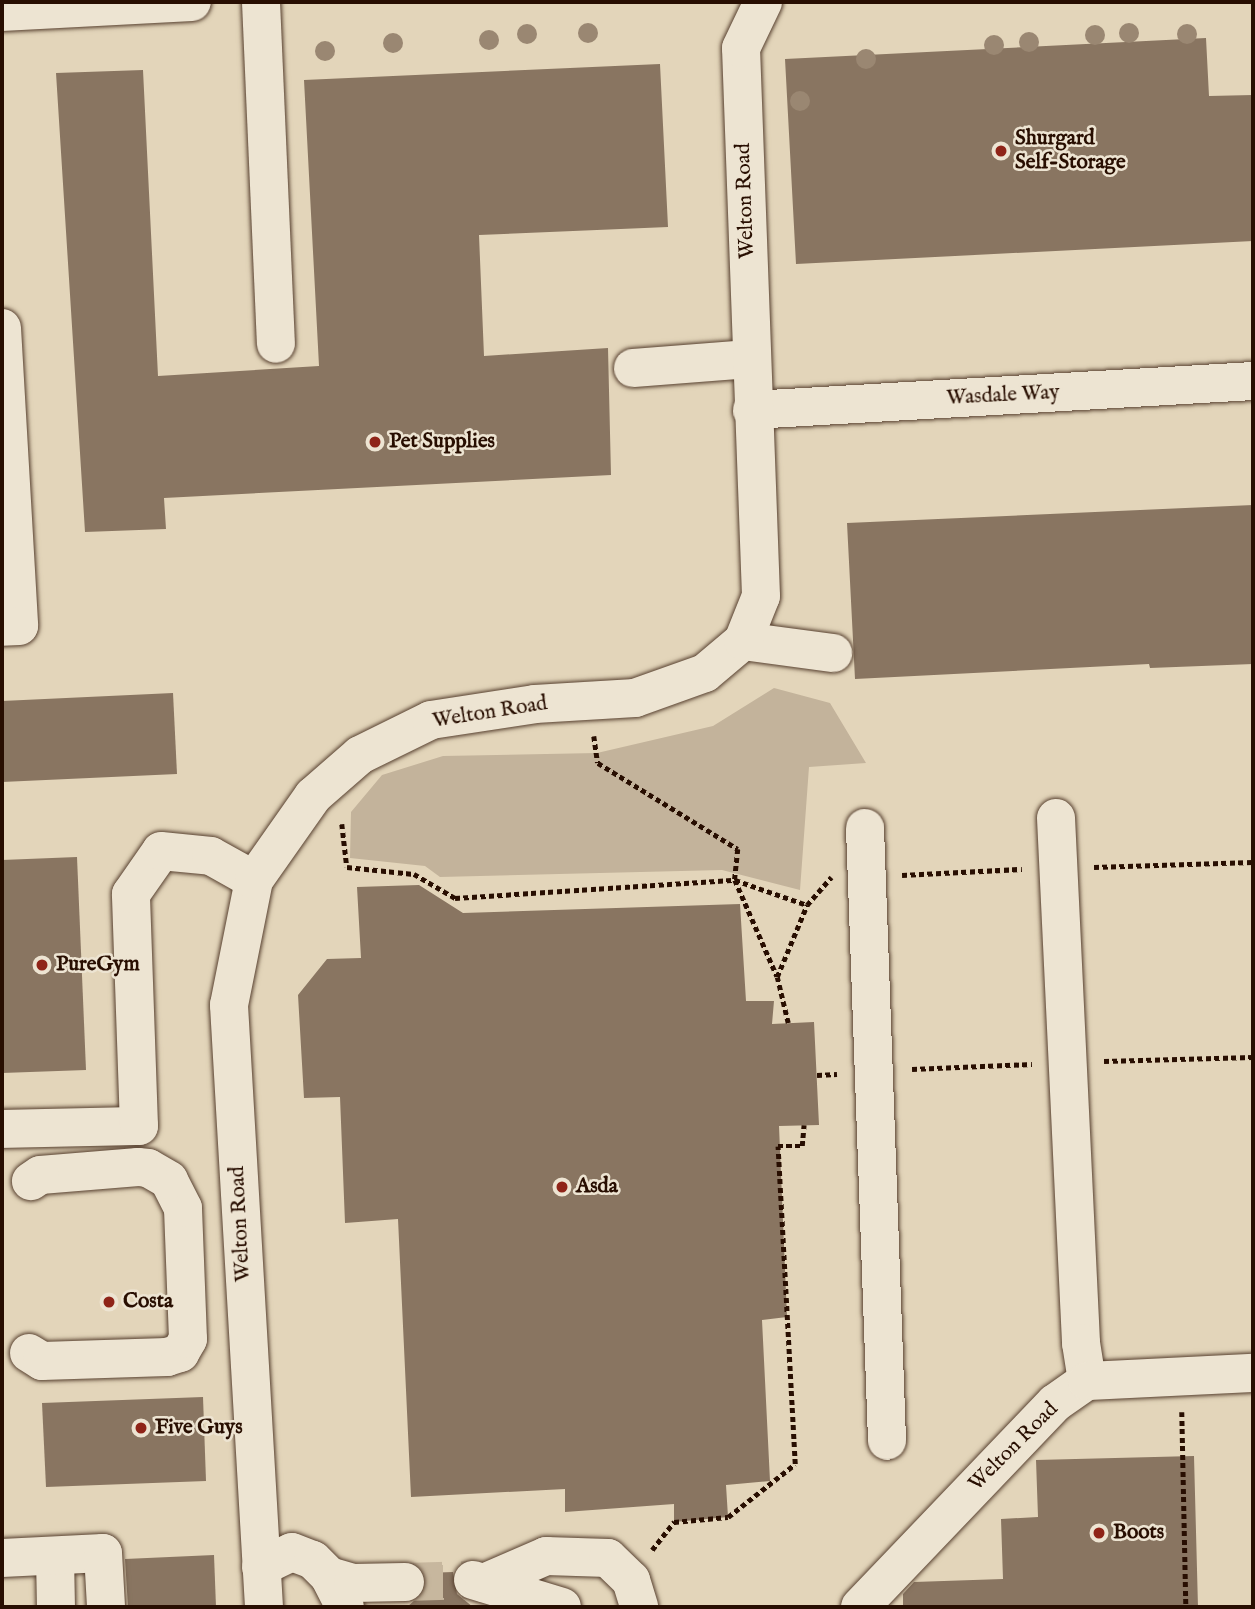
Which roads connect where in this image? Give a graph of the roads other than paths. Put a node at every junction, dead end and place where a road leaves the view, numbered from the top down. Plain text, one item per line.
1 (191, 2) edge
2 (261, 2) edge
3 (763, 2) edge
4 (2, 12) edge
5 (2, 328) edge
6 (276, 344) dead end
7 (750, 359) junction
8 (633, 368) dead end
9 (1253, 381) edge
10 (752, 410) junction
11 (2, 626) edge
12 (743, 642) junction
13 (834, 653) dead end
14 (1056, 818) dead end
15 (865, 828) dead end
16 (254, 880) junction
17 (2, 1129) edge
18 (32, 1181) dead end
19 (29, 1353) dead end
20 (1253, 1373) edge
21 (1087, 1381) junction
22 (887, 1441) dead end
23 (55, 1556) junction
24 (2, 1558) edge
25 (261, 1567) junction
26 (477, 1587) junction
27 (337, 1592) edge
28 (406, 1592) tunnel mouth
29 (56, 1607) edge
30 (106, 1607) edge
31 (264, 1607) edge
32 (531, 1607) edge
33 (562, 1607) edge
34 (639, 1607) edge
35 (860, 1607) edge

1 - 4 street
2 - 6 street
3 - 7 street, Welton Road
5 - 11 street
7 - 8 street
7 - 10 street, Welton Road
9 - 10 street, Wasdale Way
10 - 12 street, Welton Road
12 - 13 street
12 - 16 street, Welton Road
14 - 21 street
15 - 22 street
16 - 17 street
16 - 25 street, Welton Road
18 - 19 street
20 - 21 street
21 - 35 street, Welton Road
23 - 24 street
23 - 29 street
23 - 30 street
25 - 27 street
25 - 31 street, Welton Road
26 - 32 street
26 - 33 street
26 - 34 street
27 - 28 street

